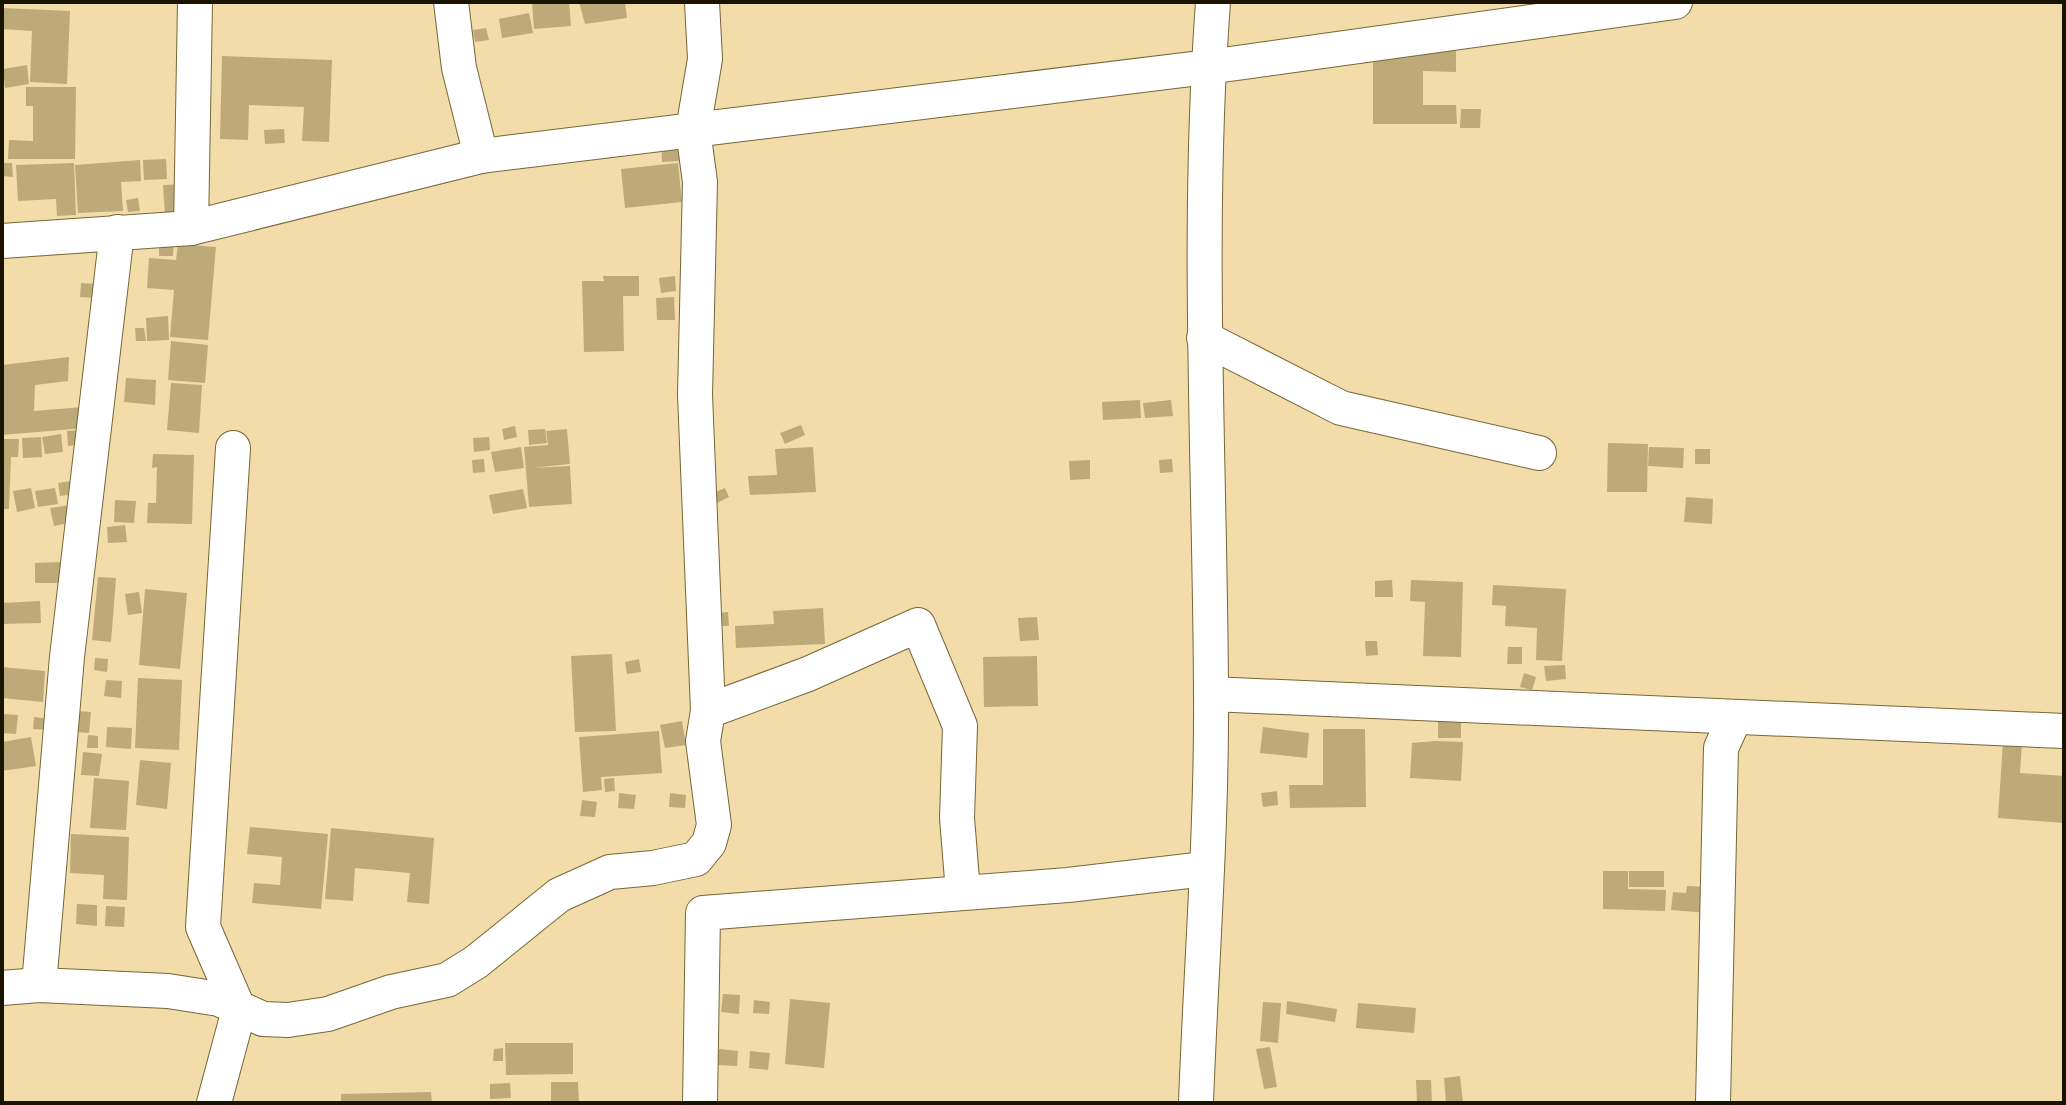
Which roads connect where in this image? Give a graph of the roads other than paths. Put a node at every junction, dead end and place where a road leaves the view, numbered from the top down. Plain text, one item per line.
1 (195, 2) edge
2 (451, 2) edge
3 (702, 2) edge
4 (1213, 2) edge
5 (1675, 2) edge
6 (1208, 67) junction
7 (693, 130) junction
8 (481, 156) junction
9 (191, 228) junction
10 (117, 232) junction
11 (2, 241) edge
12 (1204, 338) junction
13 (233, 448) dead end
14 (1539, 453) dead end
15 (1211, 694) junction
16 (708, 711) junction
17 (1735, 717) junction
18 (2064, 731) edge
19 (1205, 869) junction
20 (963, 892) junction
21 (39, 985) junction
22 (2, 988) edge
23 (239, 1010) junction
24 (214, 1103) edge
25 (700, 1103) edge
26 (1196, 1103) edge
27 (1713, 1103) edge

1 - 9 street
2 - 8 street
3 - 7 street
4 - 6 street
5 - 6 street
6 - 7 street
6 - 12 street
7 - 8 street
7 - 16 street
8 - 9 street
9 - 10 street
10 - 11 street
10 - 21 street
12 - 14 street
12 - 15 street
13 - 23 street
15 - 17 street
15 - 19 street
16 - 20 street
16 - 23 street
17 - 18 street
17 - 27 street
19 - 20 street
19 - 26 street
20 - 25 street
21 - 22 street
21 - 23 street
23 - 24 street

